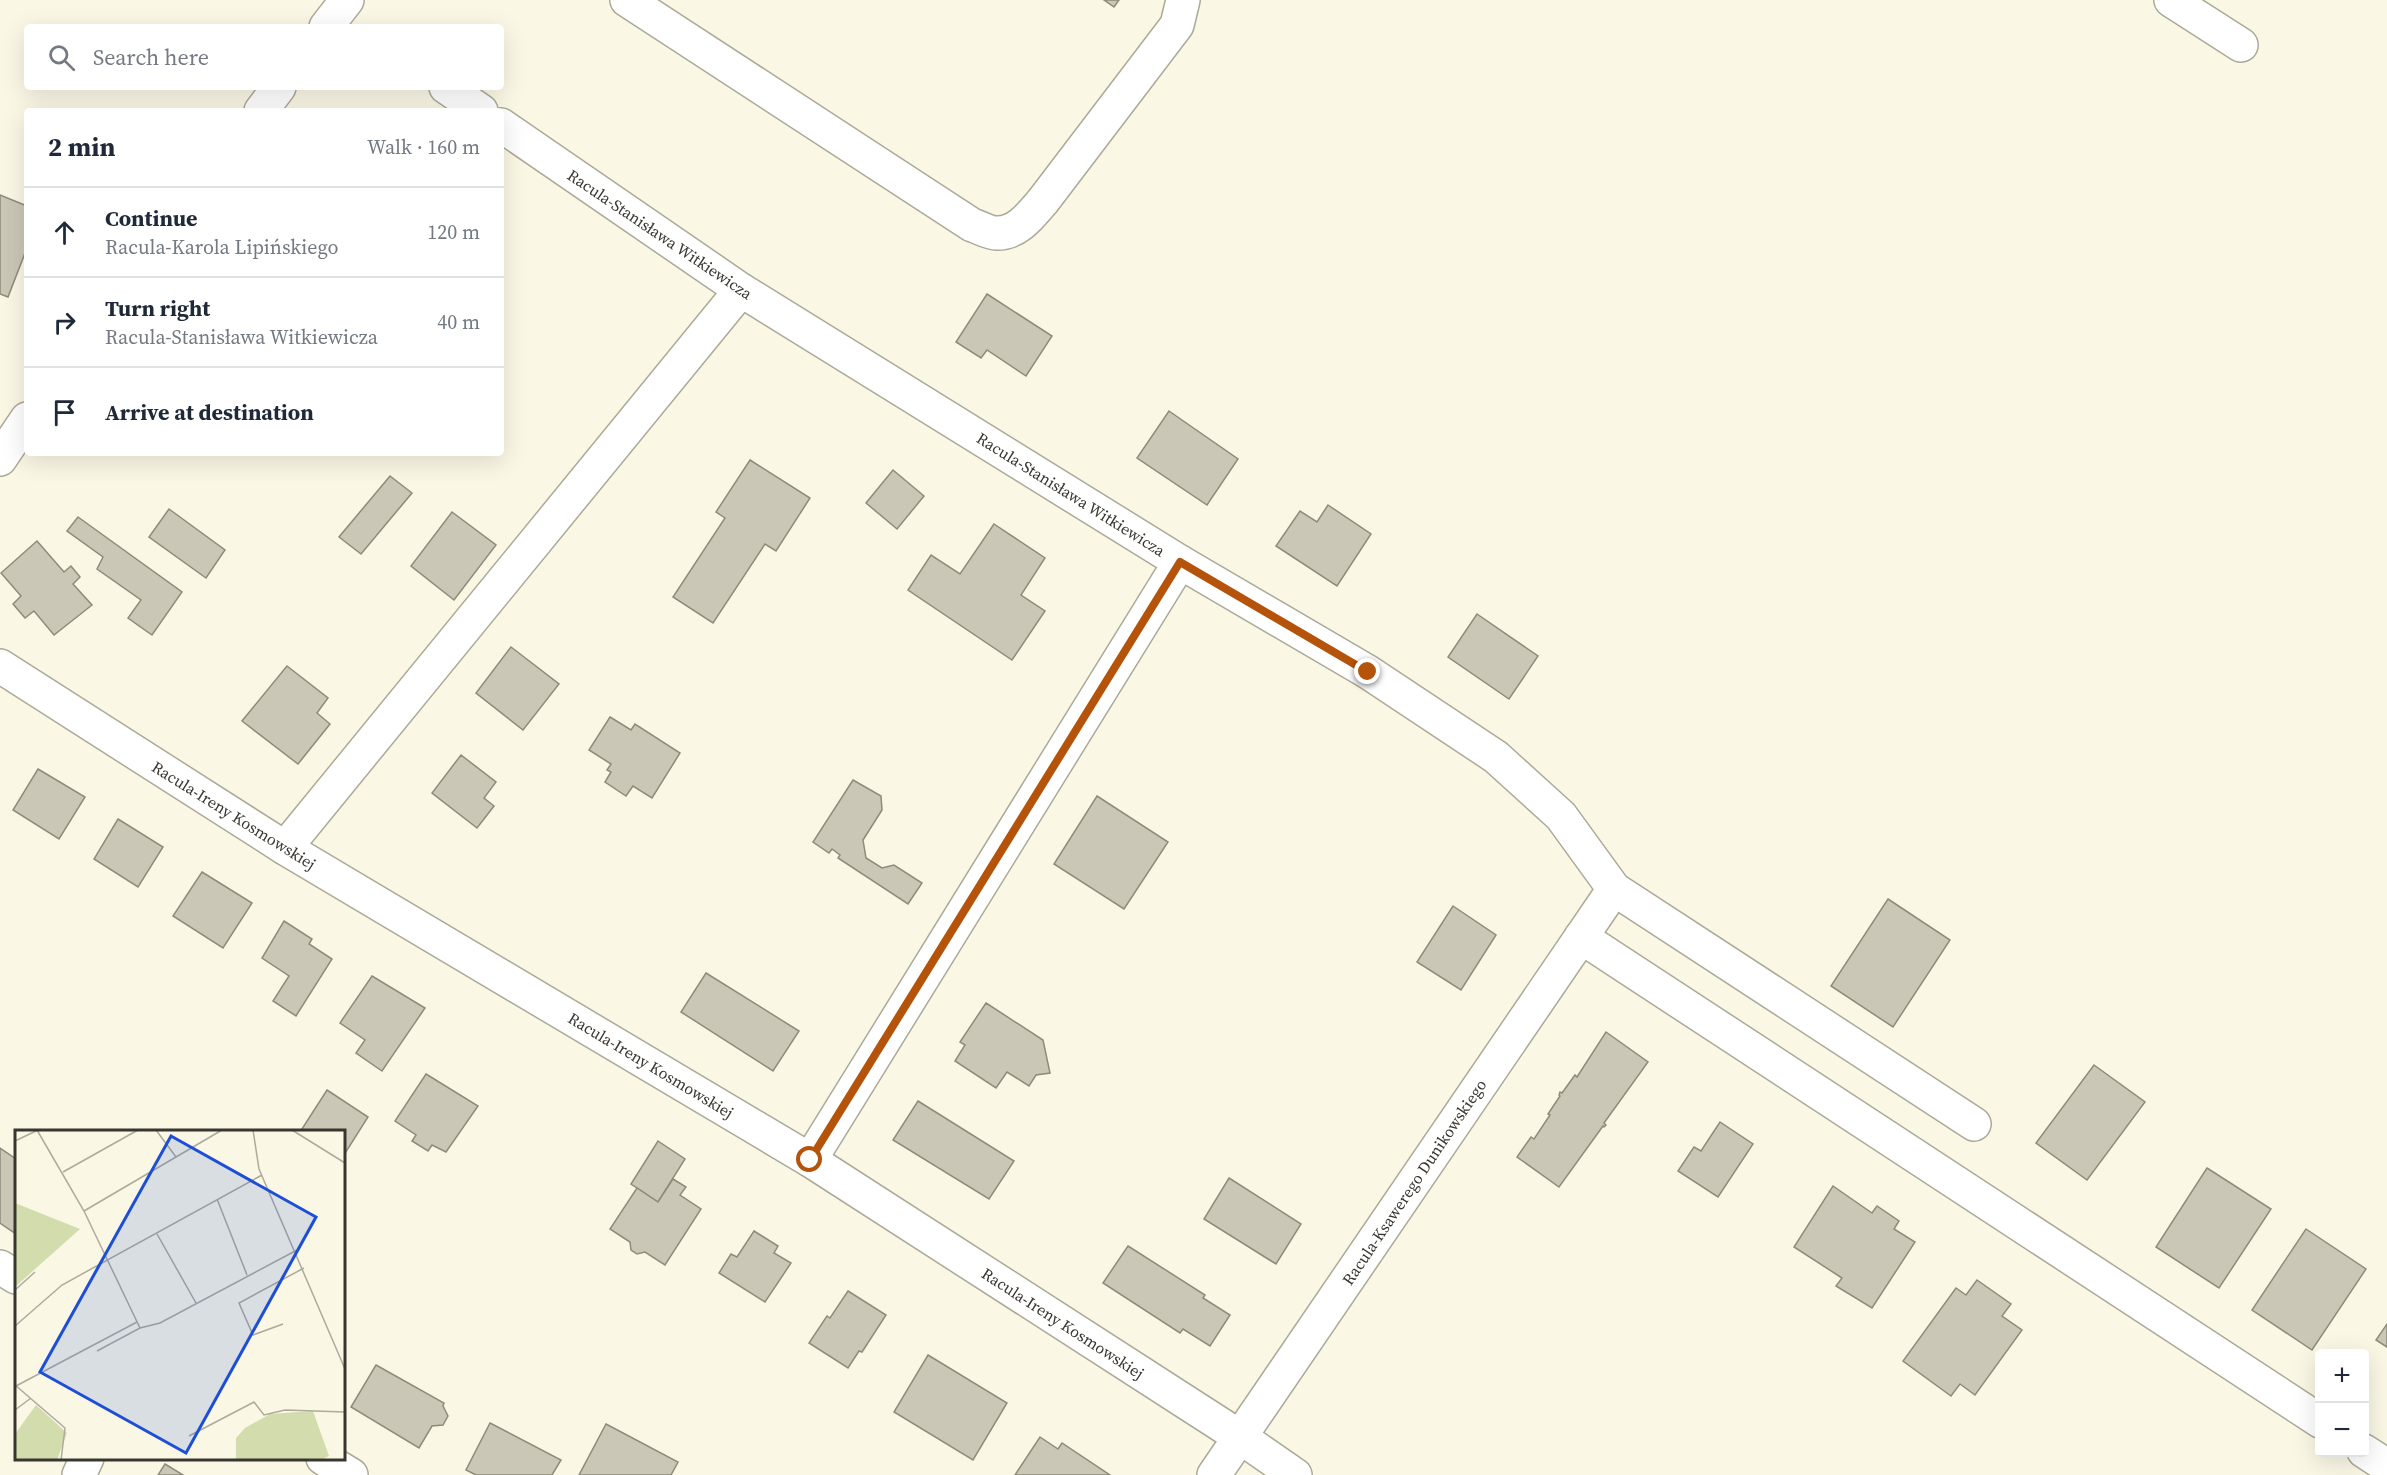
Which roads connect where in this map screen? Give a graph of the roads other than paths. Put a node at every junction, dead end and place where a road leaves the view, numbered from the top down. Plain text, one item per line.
1 (627, 0) edge
2 (1183, 0) edge
3 (2171, 0) edge
4 (2241, 45) dead end
5 (277, 90) edge
6 (450, 90) edge
7 (263, 108) edge
8 (477, 108) edge
9 (504, 127) edge
10 (741, 290) junction
11 (24, 423) edge
12 (0, 459) edge
13 (1180, 562) junction
14 (0, 666) edge
15 (285, 848) junction
16 (1614, 889) junction
17 (1581, 937) junction
18 (1974, 1124) dead end
19 (810, 1160) junction
20 (0, 1267) edge
21 (15, 1276) edge
22 (2315, 1418) edge
23 (1240, 1437) junction
24 (2369, 1454) edge
25 (86, 1460) edge
26 (326, 1460) edge
27 (2387, 1466) edge
28 (79, 1475) edge
29 (351, 1475) edge
30 (1214, 1475) edge
31 (1295, 1475) edge

1 - 2 street
3 - 4 street
5 - 7 street
6 - 8 street
9 - 10 street, Racula-Stanisława Witkiewicza
10 - 13 street, Racula-Stanisława Witkiewicza
10 - 15 street
11 - 12 street
13 - 16 street, Racula-Stanisława Witkiewicza
13 - 19 street
14 - 15 street, Racula-Ireny Kosmowskiej
15 - 19 street, Racula-Ireny Kosmowskiej
16 - 17 street, Racula-Ksawerego Dunikowskiego
16 - 18 street
17 - 22 street
17 - 23 street, Racula-Ksawerego Dunikowskiego
19 - 23 street, Racula-Ireny Kosmowskiej
20 - 21 street
23 - 30 street, Racula-Ksawerego Dunikowskiego
23 - 31 street, Racula-Ireny Kosmowskiej
24 - 27 street
25 - 28 street
26 - 29 street

